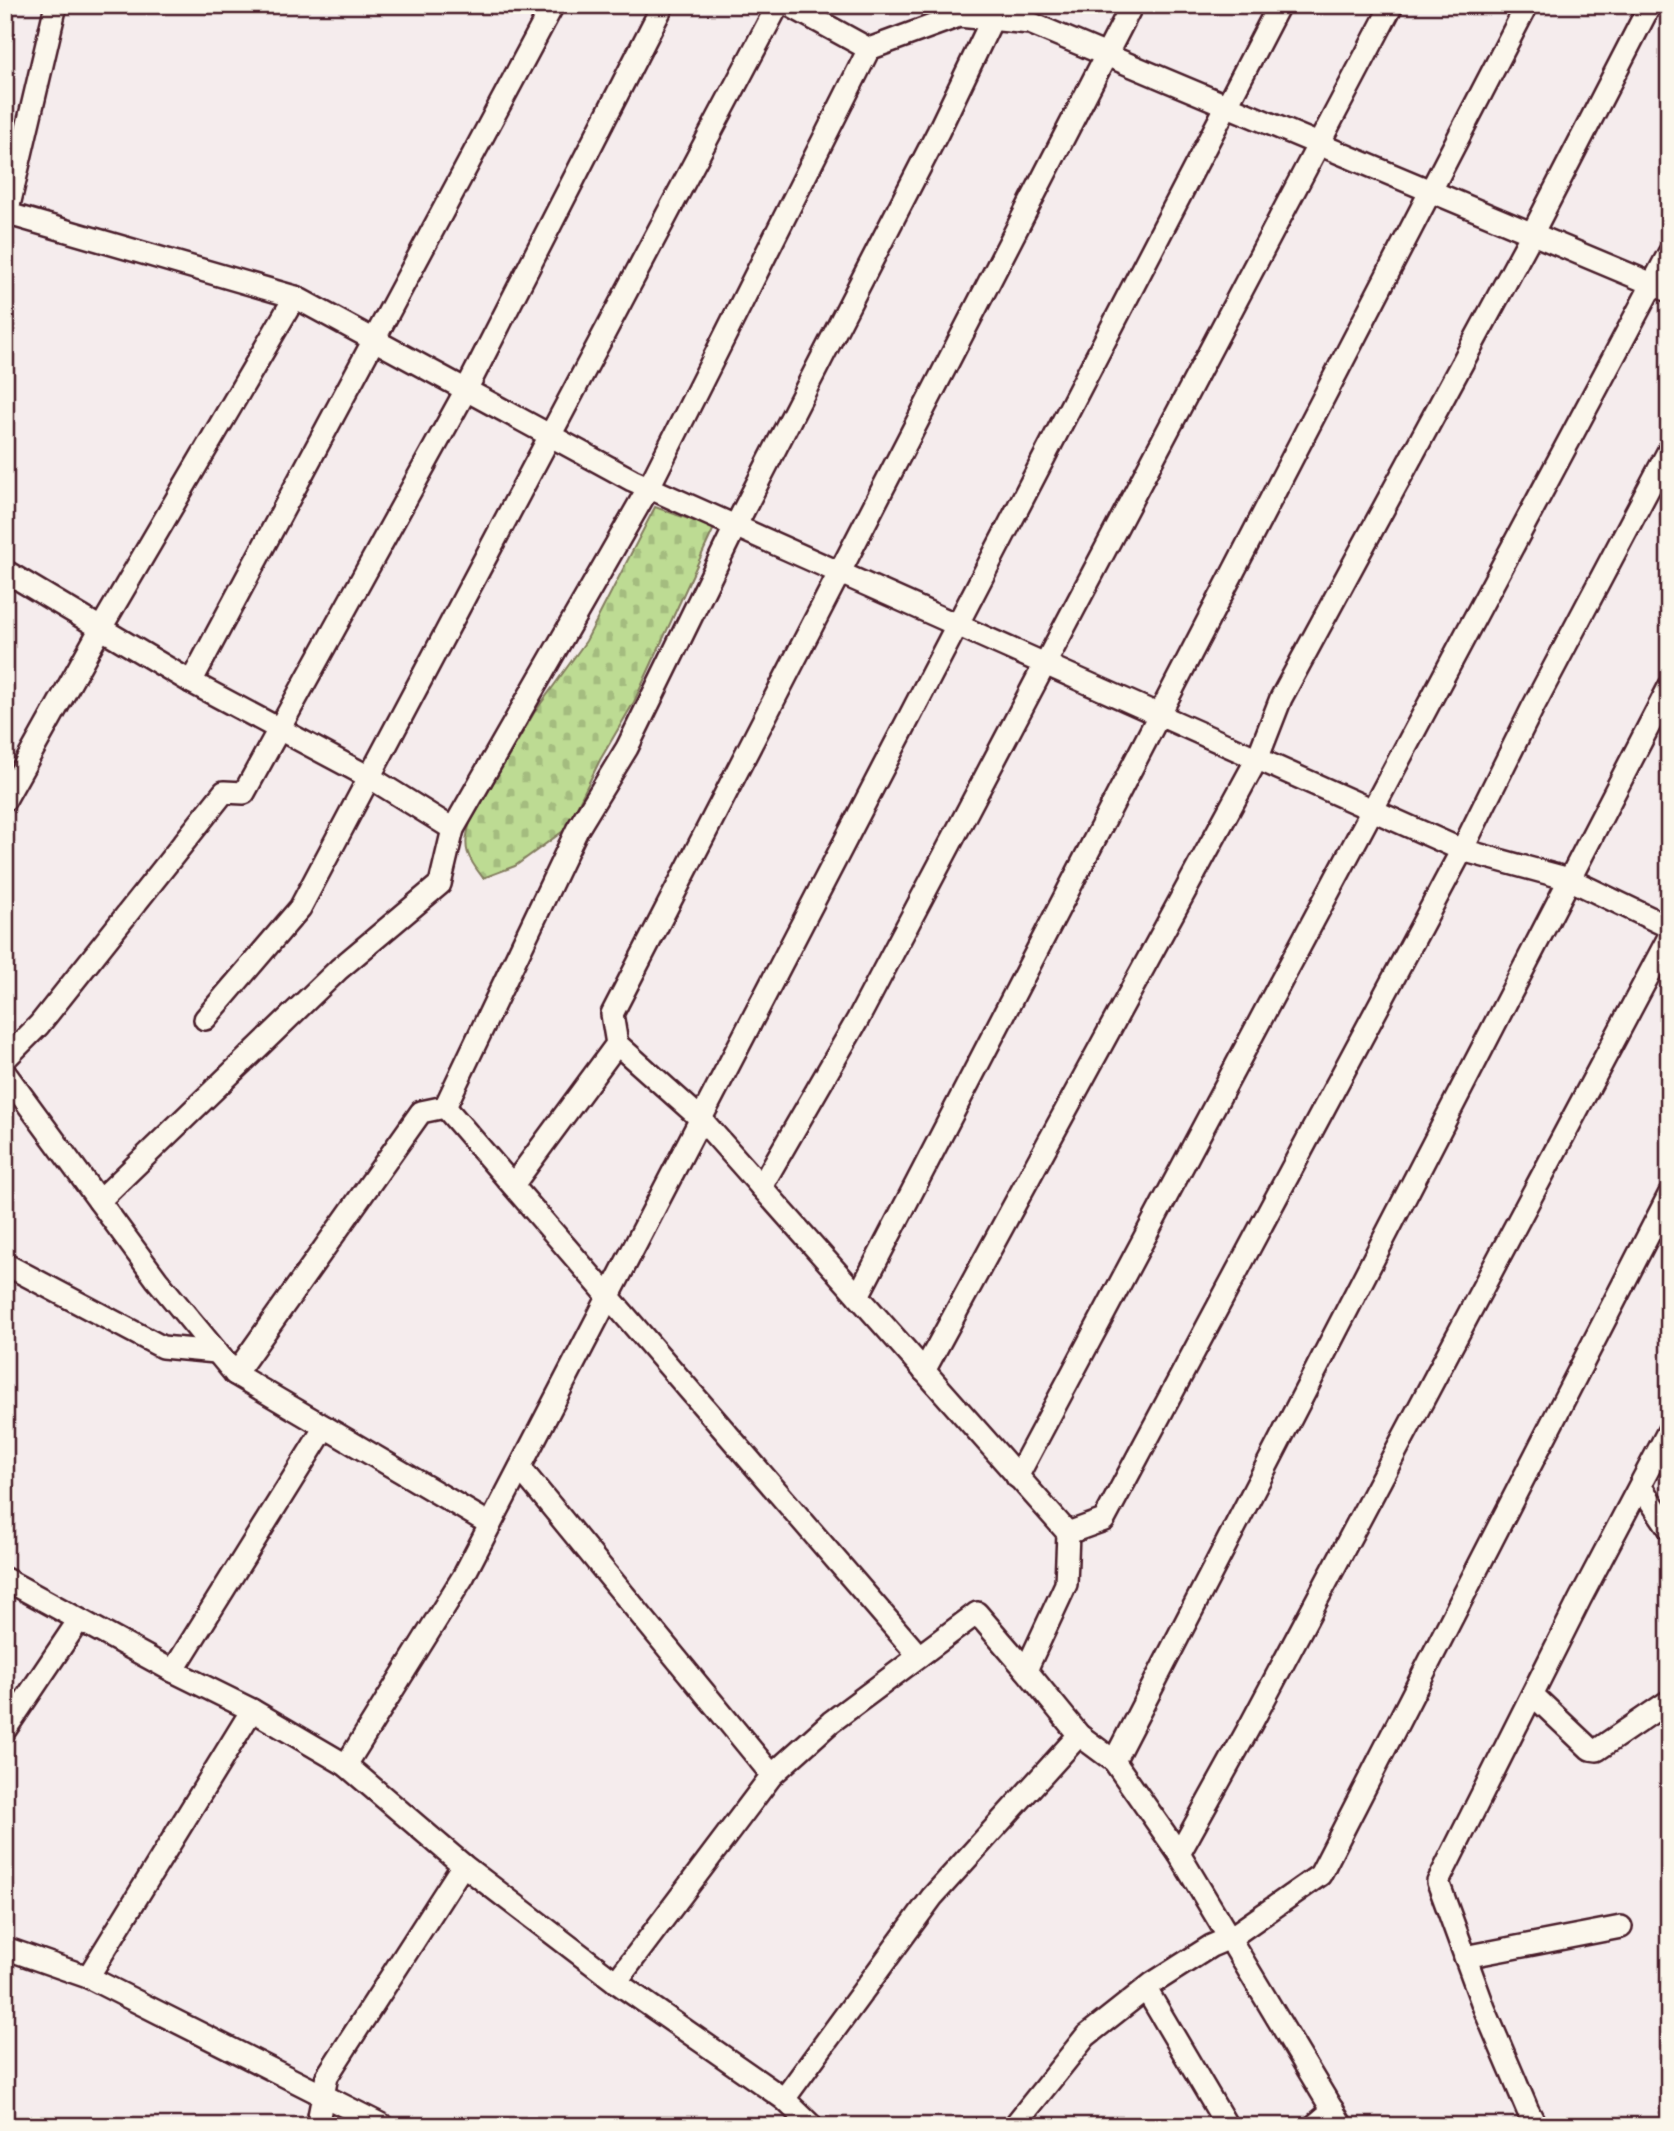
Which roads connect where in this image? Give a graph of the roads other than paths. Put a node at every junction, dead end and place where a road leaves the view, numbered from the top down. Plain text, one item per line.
1 (56, 5) edge
2 (553, 5) edge
3 (663, 5) edge
4 (778, 5) edge
5 (789, 5) edge
6 (1132, 5) edge
7 (1279, 5) edge
8 (1392, 5) edge
9 (1527, 5) edge
10 (1650, 5) edge
11 (995, 12) edge
12 (869, 49) junction
13 (1106, 55) junction
14 (1227, 105) junction
15 (1318, 144) junction
16 (1431, 191) junction
17 (6, 213) edge
18 (1532, 234) junction
19 (1669, 253) edge
20 (1660, 287) edge
21 (295, 297) junction
22 (374, 340) junction
23 (466, 390) junction
24 (551, 436) junction
25 (1669, 450) edge
26 (649, 487) junction
27 (736, 526) junction
28 (5, 571) edge
29 (841, 573) junction
30 (957, 625) junction
31 (102, 628) junction
32 (1046, 665) junction
33 (191, 682) junction
34 (1669, 687) edge
35 (1159, 715) junction
36 (281, 730) junction
37 (1258, 757) junction
38 (371, 778) junction
39 (5, 800) edge
40 (1372, 810) junction
41 (453, 829) junction
42 (1462, 850) junction
43 (1569, 879) junction
44 (1669, 927) edge
45 (1669, 937) edge
46 (205, 1019) dead end
47 (617, 1044) junction
48 (5, 1059) edge
49 (5, 1073) edge
50 (445, 1107) junction
51 (701, 1119) junction
52 (513, 1185) junction
53 (761, 1187) junction
54 (1669, 1195) edge
55 (99, 1200) junction
56 (5, 1264) edge
57 (608, 1296) junction
58 (858, 1296) junction
59 (216, 1352) junction
60 (924, 1371) junction
61 (235, 1374) junction
62 (325, 1427) junction
63 (1669, 1430) edge
64 (520, 1468) junction
65 (1017, 1477) junction
66 (1640, 1486) junction
67 (490, 1524) junction
68 (1669, 1528) edge
69 (1068, 1533) junction
70 (5, 1580) edge
71 (79, 1620) junction
72 (919, 1656) junction
73 (1026, 1670) junction
74 (173, 1671) junction
75 (1533, 1695) junction
76 (1669, 1701) edge
77 (252, 1710) junction
78 (5, 1730) edge
79 (1079, 1735) junction
80 (1114, 1760) junction
81 (346, 1765) junction
82 (772, 1775) junction
83 (1179, 1854) junction
84 (463, 1865) junction
85 (1621, 1927) dead end
86 (1230, 1938) junction
87 (8, 1953) edge
88 (1465, 1957) junction
89 (88, 1977) junction
90 (616, 1982) junction
91 (1146, 1989) junction
92 (322, 2095) junction
93 (784, 2099) junction
94 (1338, 2118) edge
95 (317, 2126) edge
96 (384, 2126) edge
97 (812, 2126) edge
98 (1014, 2126) edge
99 (1227, 2126) edge
100 (1314, 2126) edge
101 (1536, 2126) edge

1 - 17 street
2 - 22 street
3 - 23 street
4 - 24 street
5 - 12 street
6 - 13 street
7 - 14 street
8 - 15 street
9 - 16 street
10 - 18 street
11 - 12 street
11 - 13 street
11 - 27 street
12 - 26 street
13 - 14 street
13 - 29 street
14 - 15 street
14 - 30 street
15 - 16 street
15 - 32 street
16 - 18 street
16 - 35 street
17 - 21 street
18 - 20 street
18 - 37 street
19 - 20 street
20 - 40 street
21 - 22 street
21 - 31 street
22 - 23 street
22 - 33 street
23 - 24 street
23 - 36 street
24 - 26 street
24 - 38 street
25 - 42 street
26 - 27 street
26 - 41 street
27 - 29 street
27 - 50 street
28 - 31 street
29 - 30 street
29 - 47 street
30 - 32 street
30 - 51 street
31 - 33 street
31 - 39 street
32 - 35 street
32 - 53 street
33 - 36 street
34 - 43 street
35 - 37 street
35 - 58 street
36 - 38 street
36 - 48 street
37 - 40 street
37 - 60 street
38 - 41 street
38 - 46 street
40 - 42 street
40 - 65 street
41 - 55 street
42 - 43 street
42 - 69 street
43 - 44 street
43 - 80 street
45 - 83 street
47 - 51 street
47 - 52 street
49 - 55 street
50 - 52 street
50 - 61 street
51 - 53 street
51 - 57 street
52 - 57 street
53 - 58 street
54 - 86 street
55 - 59 street
56 - 59 street
57 - 64 street
57 - 72 street
58 - 60 street
59 - 61 street
60 - 65 street
61 - 62 street
62 - 67 street
62 - 74 street
63 - 66 street
64 - 67 street
64 - 82 street
65 - 69 street
66 - 68 street
66 - 75 street
67 - 81 street
69 - 73 street
70 - 71 street
71 - 74 street
71 - 78 street
72 - 73 street
72 - 82 street
73 - 79 street
74 - 77 street
75 - 76 street
75 - 88 street
77 - 81 street
77 - 89 street
79 - 80 street
79 - 93 street
80 - 83 street
81 - 84 street
82 - 90 street
83 - 86 street
84 - 90 street
84 - 92 street
85 - 88 street
86 - 91 street
86 - 94 street
87 - 89 street
88 - 101 street
89 - 92 street
90 - 93 street
91 - 98 street
91 - 99 street
92 - 95 street
92 - 96 street
93 - 97 street
94 - 100 street

